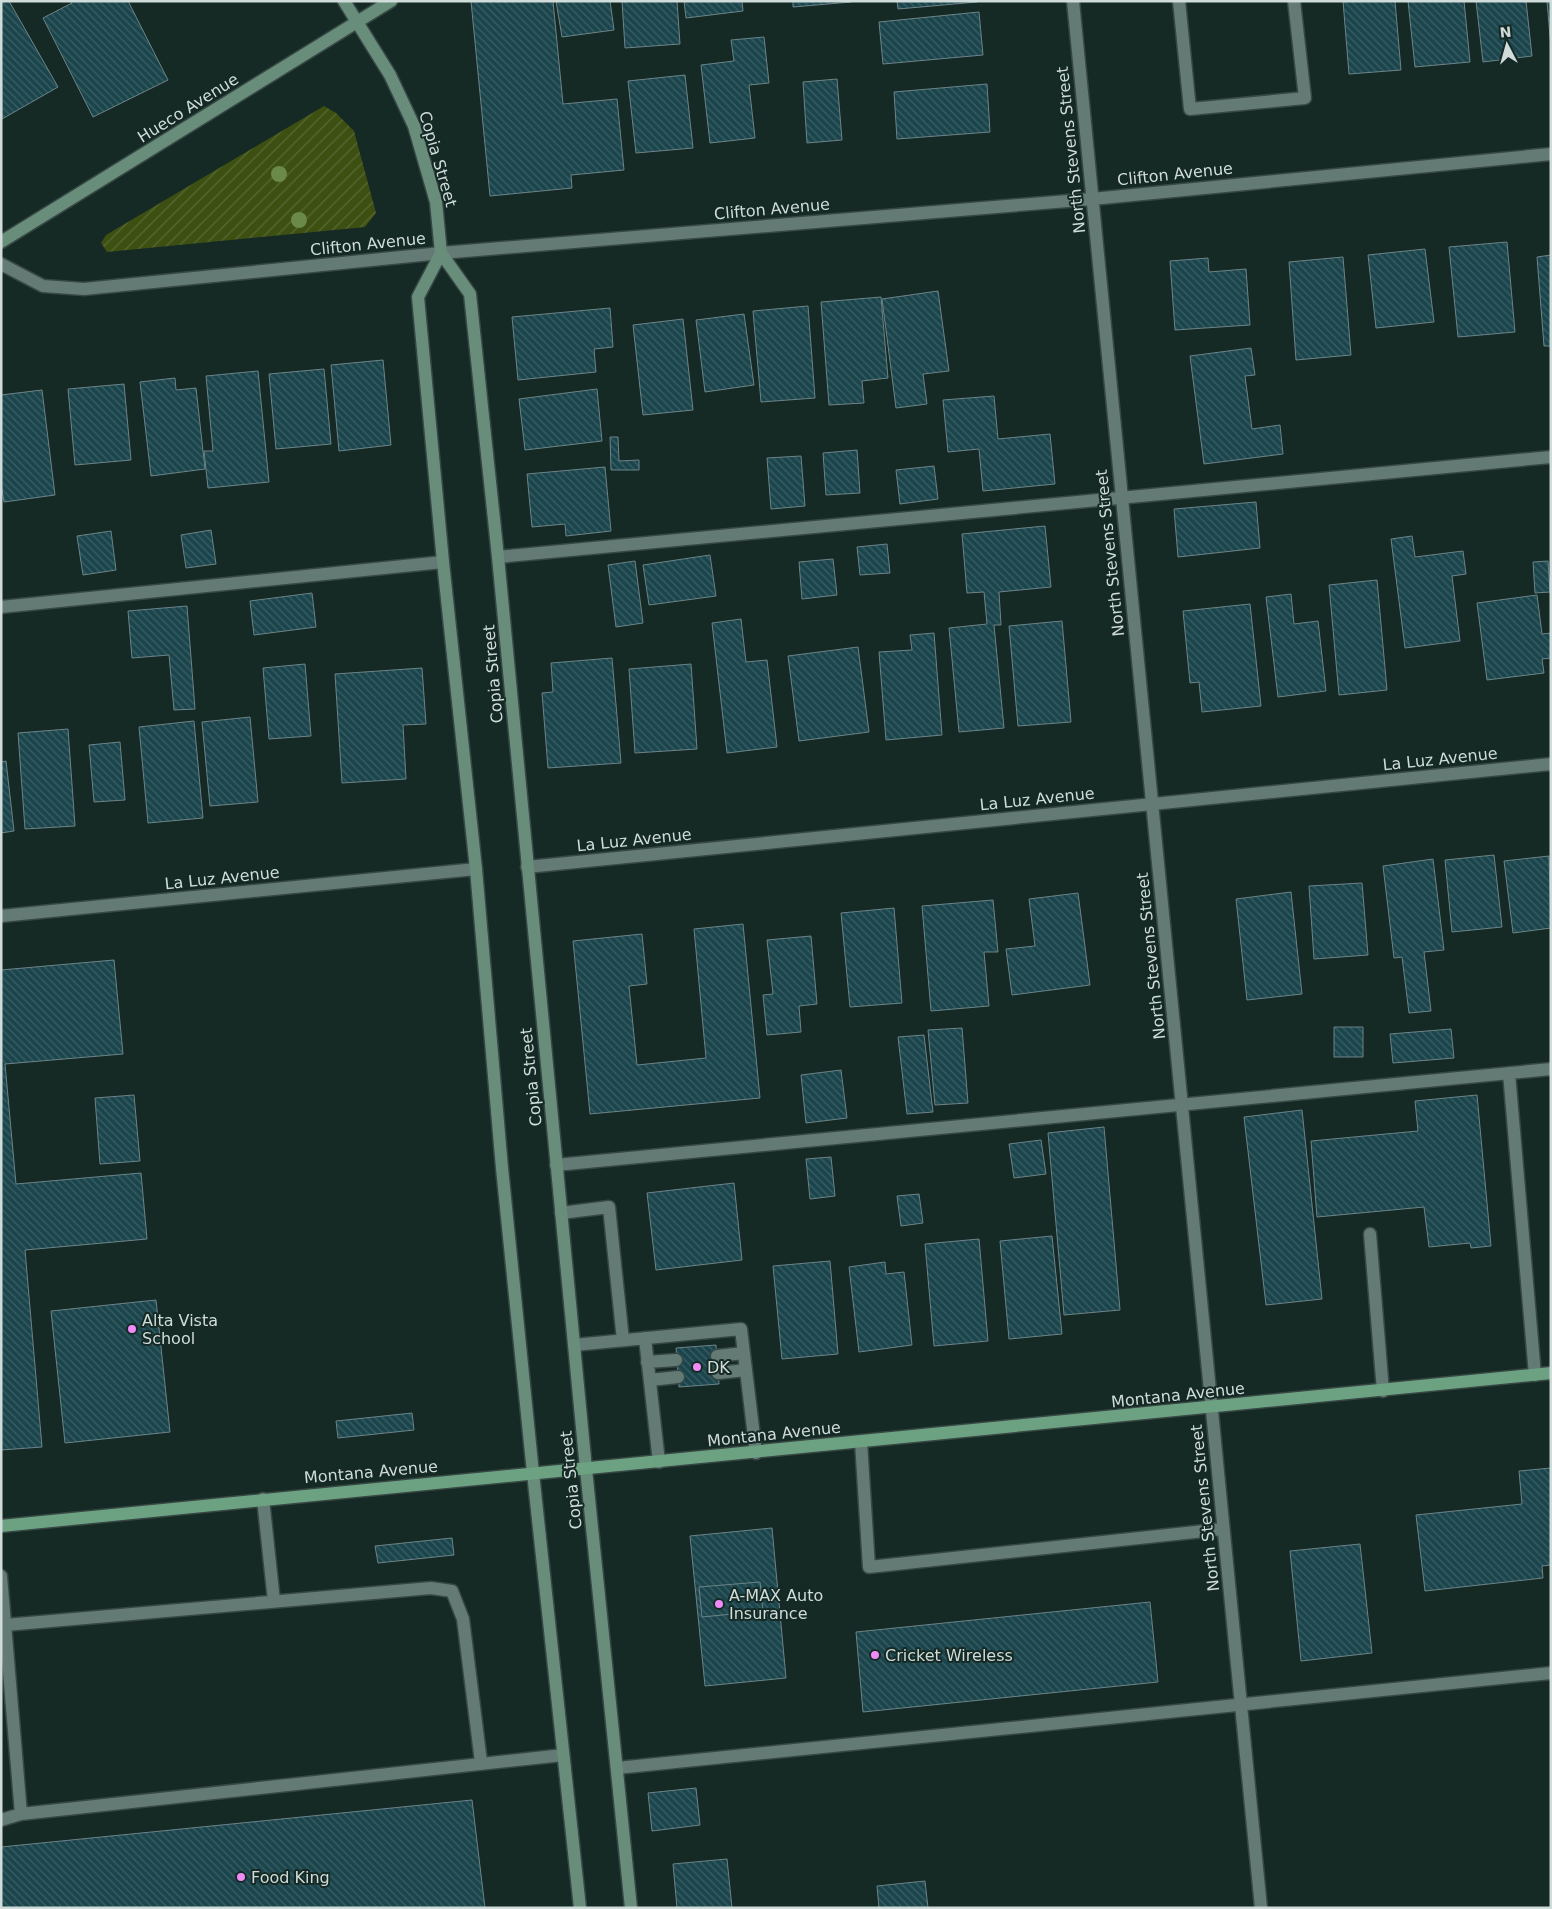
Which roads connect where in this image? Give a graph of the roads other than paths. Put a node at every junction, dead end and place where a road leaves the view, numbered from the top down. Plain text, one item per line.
1 (344, 1) edge
2 (391, 1) edge
3 (1072, 1) edge
4 (1179, 1) edge
5 (1294, 1) edge
6 (357, 22) junction
7 (1551, 154) edge
8 (1092, 199) junction
9 (1, 242) edge
10 (441, 253) junction
11 (1, 264) edge
12 (1551, 457) edge
13 (1121, 498) junction
14 (498, 557) junction
15 (443, 562) junction
16 (1, 607) edge
17 (1551, 764) edge
18 (1152, 804) junction
19 (527, 868) junction
20 (476, 869) junction
21 (1, 916) edge
22 (1551, 1069) edge
23 (1509, 1073) junction
24 (1181, 1104) junction
25 (556, 1165) junction
26 (561, 1213) junction
27 (1370, 1234) dead end
28 (645, 1338) junction
29 (624, 1340) junction
30 (574, 1345) junction
31 (744, 1353) junction
32 (717, 1356) dead end
33 (676, 1360) dead end
34 (647, 1362) junction
35 (746, 1370) junction
36 (718, 1373) dead end
37 (1551, 1374) edge
38 (1535, 1375) junction
39 (678, 1377) dead end
40 (650, 1380) junction
41 (1383, 1391) junction
42 (1211, 1408) junction
43 (861, 1442) junction
44 (756, 1453) junction
45 (659, 1462) junction
46 (586, 1469) junction
47 (533, 1473) junction
48 (263, 1499) junction
49 (1, 1526) edge
50 (1223, 1529) junction
51 (1, 1576) edge
52 (274, 1601) junction
53 (5, 1625) junction
54 (1551, 1673) edge
55 (1241, 1703) junction
56 (563, 1755) junction
57 (481, 1762) junction
58 (617, 1768) junction
59 (21, 1814) junction
60 (1, 1820) edge
61 (580, 1908) edge
62 (631, 1908) edge
63 (1261, 1908) edge

1 - 6 main road, Copia Street
2 - 6 main road, Hueco Avenue
3 - 8 street, North Stevens Street
4 - 5 street
6 - 9 main road, Hueco Avenue
6 - 10 main road, Copia Street
7 - 8 street, Clifton Avenue
8 - 10 street, Clifton Avenue
8 - 13 street, North Stevens Street
10 - 11 street, Clifton Avenue
10 - 14 main road, Copia Street
10 - 15 main road
12 - 13 street
13 - 14 street
13 - 18 street, North Stevens Street
14 - 19 main road, Copia Street
15 - 16 street
15 - 20 main road
17 - 18 street, La Luz Avenue
18 - 19 street, La Luz Avenue
18 - 24 street, North Stevens Street
19 - 25 main road, Copia Street
20 - 21 street, La Luz Avenue
20 - 47 main road
22 - 23 street
23 - 24 street
23 - 38 street
24 - 25 street
24 - 42 street, North Stevens Street
25 - 26 main road, Copia Street
26 - 29 street
26 - 30 main road, Copia Street
27 - 41 street
28 - 29 street
28 - 31 street
28 - 34 street
29 - 30 street
30 - 46 main road, Copia Street
31 - 32 street
31 - 35 street
33 - 34 street
34 - 40 street
35 - 36 street
35 - 44 street
37 - 38 main road, Montana Avenue
38 - 41 main road, Montana Avenue
39 - 40 street
40 - 45 street
41 - 42 main road, Montana Avenue
42 - 43 main road, Montana Avenue
42 - 50 street, North Stevens Street
43 - 44 main road, Montana Avenue
43 - 50 street
44 - 45 main road, Montana Avenue
45 - 46 main road, Montana Avenue
46 - 47 main road, Montana Avenue
46 - 58 main road, Copia Street
47 - 48 main road, Montana Avenue
47 - 56 main road
48 - 49 main road, Montana Avenue
48 - 52 street
50 - 55 street, North Stevens Street
51 - 53 street
52 - 53 street
52 - 57 street
53 - 59 street
54 - 55 street
55 - 58 street
55 - 63 street, North Stevens Street
56 - 57 street
56 - 61 main road
57 - 59 street
58 - 62 main road, Copia Street
59 - 60 street

